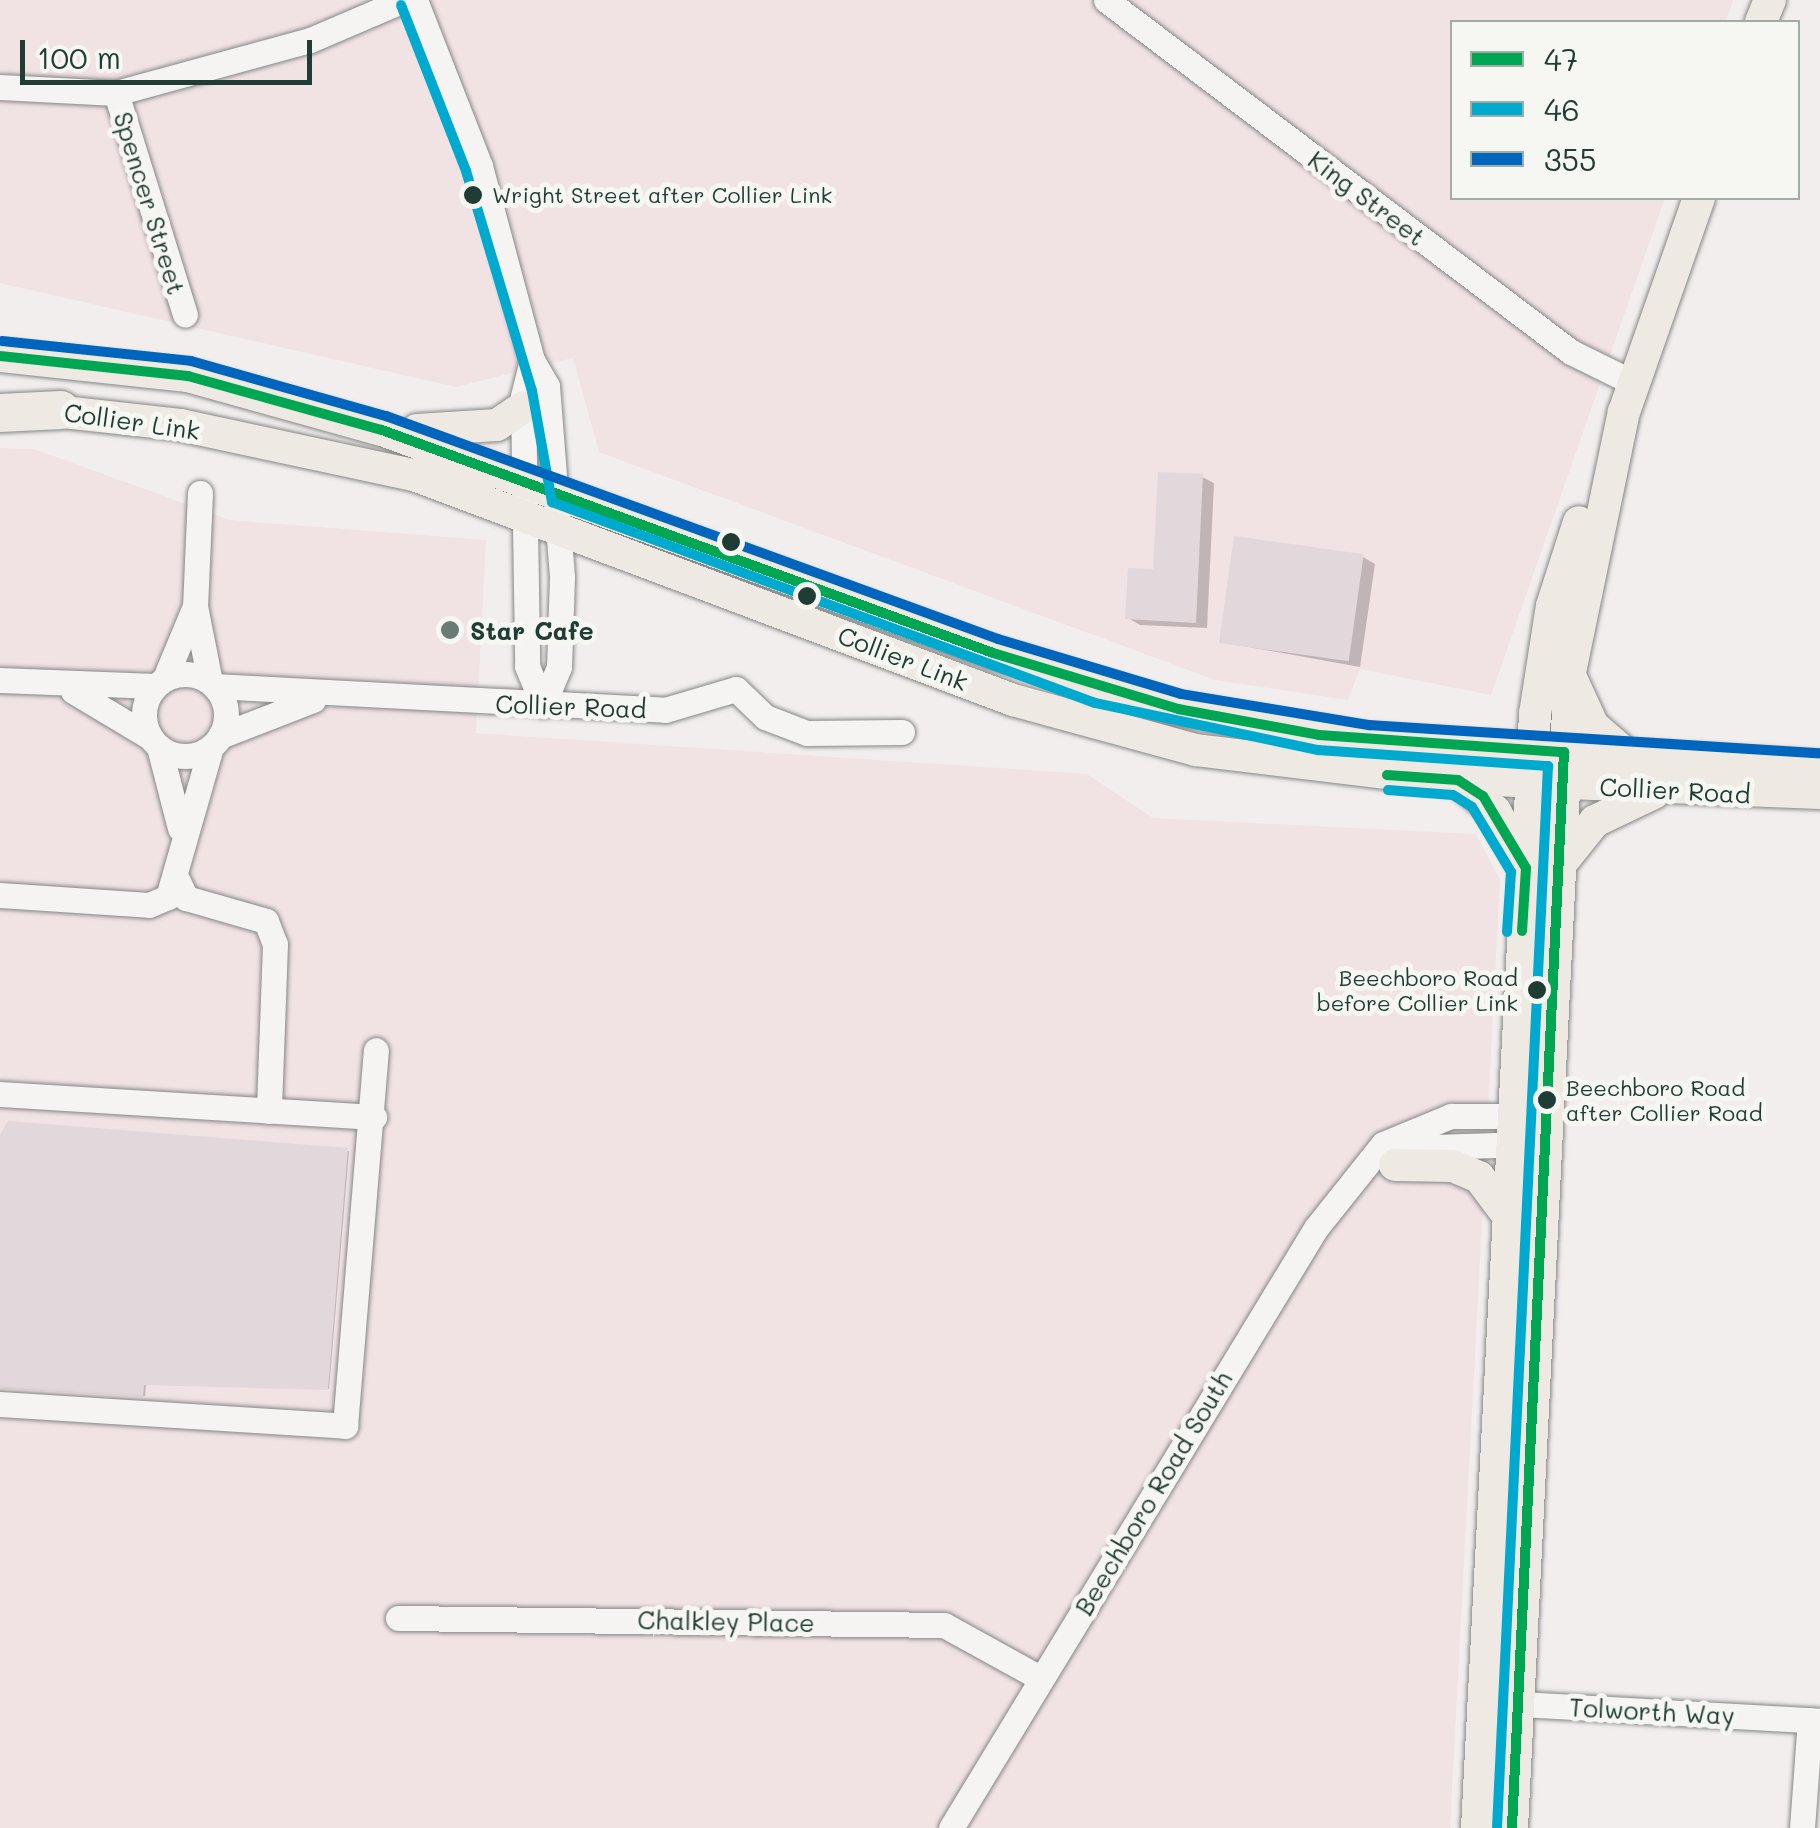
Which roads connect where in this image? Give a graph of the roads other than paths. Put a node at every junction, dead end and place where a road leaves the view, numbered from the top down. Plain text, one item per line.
1 (404, 0) edge
2 (416, 0) edge
3 (1106, 0) edge
4 (0, 87) edge
5 (116, 93) junction
6 (1698, 200) edge
7 (184, 314) dead end
8 (0, 356) edge
9 (532, 360) junction
10 (1629, 398) junction
11 (524, 407) junction
12 (0, 410) edge
13 (61, 410) joint
14 (382, 430) junction
15 (545, 484) junction
16 (200, 494) dead end
17 (546, 522) junction
18 (195, 606) junction
19 (1570, 672) junction
20 (0, 680) edge
21 (160, 682) junction
22 (212, 684) junction
23 (71, 690) junction
24 (343, 694) junction
25 (543, 705) junction
26 (902, 732) dead end
27 (154, 742) junction
28 (216, 742) junction
29 (1630, 757) junction
30 (1547, 768) junction
31 (1820, 768) edge
32 (1458, 780) junction
33 (1663, 790) junction
34 (1820, 793) edge
35 (181, 833) junction
36 (1542, 867) junction
37 (178, 881) junction
38 (0, 895) edge
39 (376, 1050) dead end
40 (0, 1094) edge
41 (269, 1111) junction
42 (374, 1116) junction
43 (1512, 1129) junction
44 (1547, 1130) junction
45 (1382, 1167) junction
46 (1509, 1217) junction
47 (1539, 1316) junction
48 (1502, 1386) junction
49 (0, 1404) edge
50 (398, 1618) dead end
51 (1040, 1678) junction
52 (1484, 1702) junction
53 (1520, 1704) junction
54 (1815, 1720) edge
55 (951, 1828) edge
56 (1477, 1828) edge
57 (1512, 1828) edge
58 (1802, 1828) edge

1 - 5 street
2 - 9 street
3 - 10 street, King Street
4 - 5 street
5 - 7 street, Spencer Street
6 - 10 main road
8 - 14 main road, Collier Link
9 - 11 street
9 - 15 street
10 - 19 main road
10 - 30 main road
11 - 14 main road
11 - 15 street
12 - 13 highway
13 - 17 main road, Collier Link
14 - 15 main road, Collier Link
15 - 17 street
15 - 30 main road, Collier Link
16 - 18 street
17 - 25 street
17 - 32 main road, Collier Link
18 - 21 street
18 - 22 street
19 - 29 main road
19 - 30 main road
20 - 23 street
21 - 22 street
21 - 23 street
21 - 27 street
22 - 24 street, Collier Road
22 - 28 street
23 - 27 street
24 - 25 street, Collier Road
24 - 28 street, Collier Road
25 - 26 street, Collier Road
27 - 28 street
27 - 35 street
28 - 35 street
29 - 30 main road, Collier Road
29 - 31 main road, Collier Road
30 - 32 main road, Collier Link
30 - 33 main road, Collier Road
30 - 36 main road
32 - 36 main road
33 - 34 main road, Collier Road
33 - 36 main road
35 - 37 street
36 - 43 main road
36 - 44 main road
37 - 38 street
37 - 41 street
39 - 42 street
40 - 41 street
41 - 42 street
42 - 49 street
43 - 44 street, Beechboro Road South
43 - 45 street, Beechboro Road South
43 - 46 main road
44 - 47 main road
45 - 46 main road
45 - 51 street, Beechboro Road South
46 - 48 main road
47 - 48 main road
47 - 53 main road
48 - 52 main road
50 - 51 street, Chalkley Place
51 - 55 street, Beechboro Road South
52 - 53 street, Tolworth Way
52 - 56 main road
53 - 54 street, Tolworth Way
53 - 57 main road
54 - 58 street

